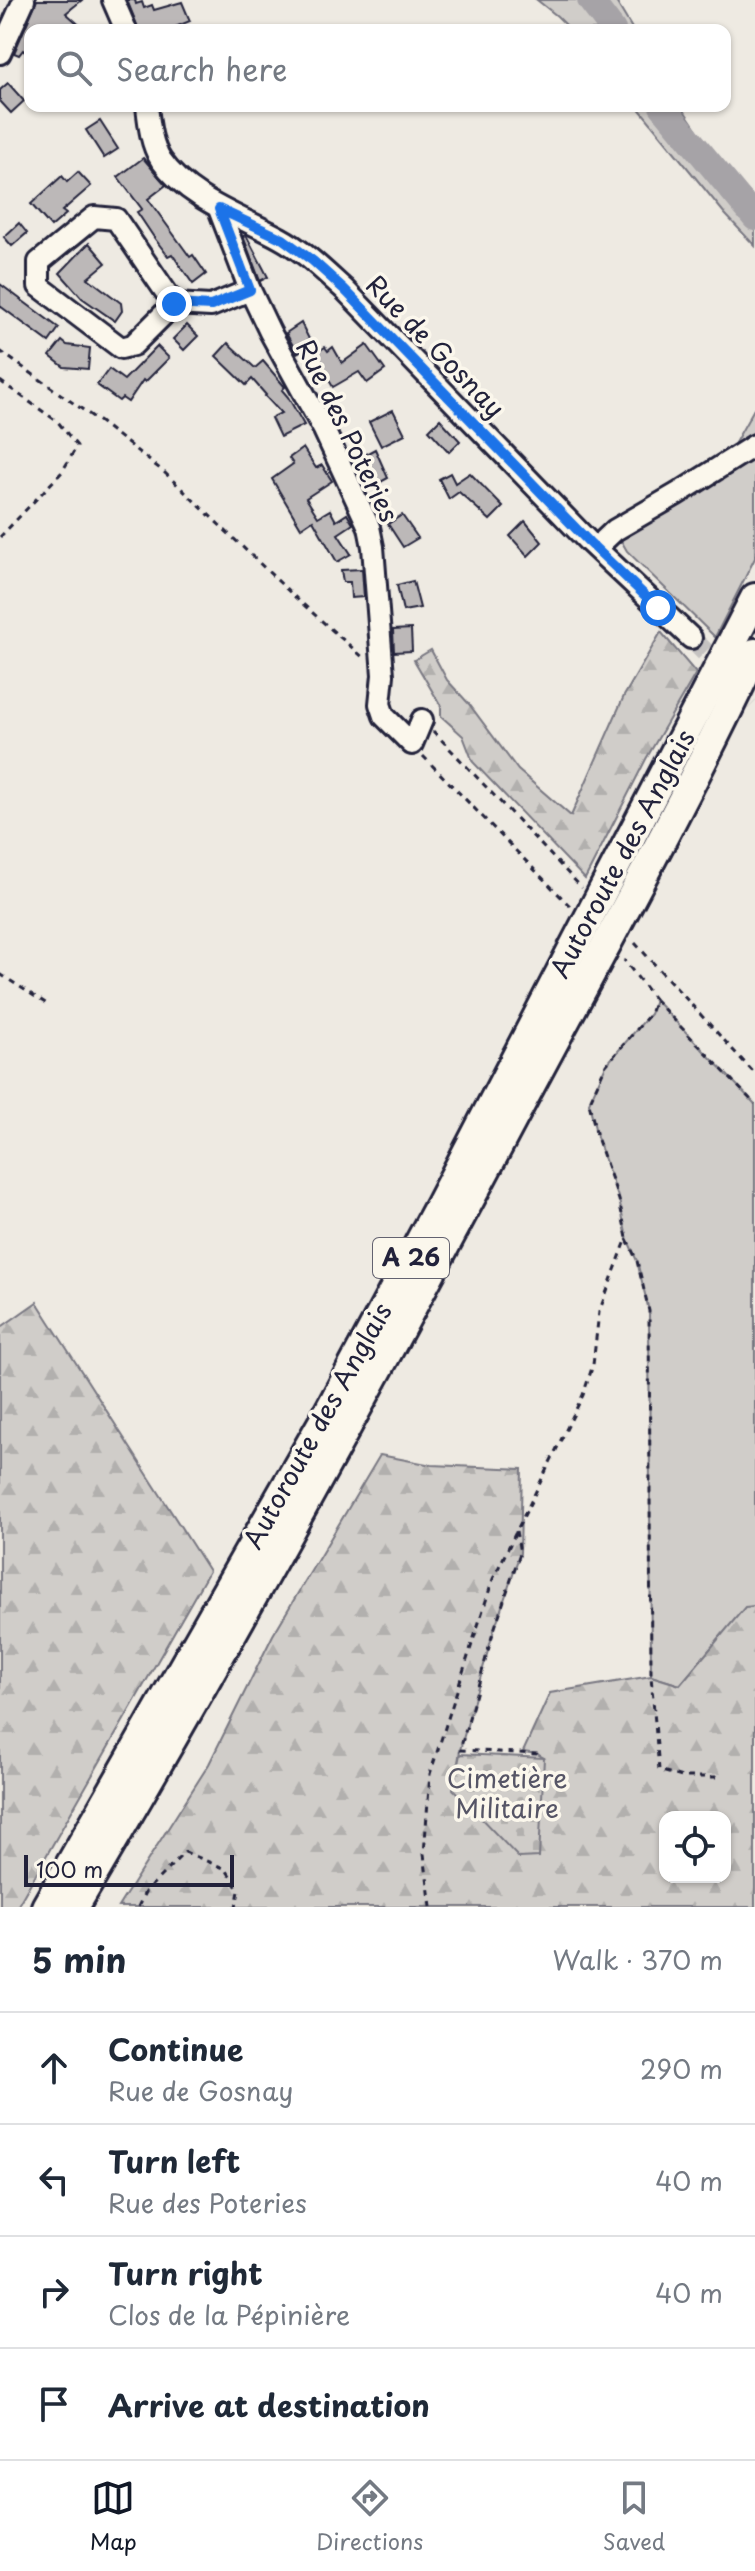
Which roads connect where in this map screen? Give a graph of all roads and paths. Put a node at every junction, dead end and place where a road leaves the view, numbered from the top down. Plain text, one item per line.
1 (24, 0) edge
2 (113, 0) edge
3 (123, 24) edge
4 (0, 53) edge
5 (148, 112) edge
6 (219, 209) junction
7 (250, 290) junction
8 (174, 304) junction
9 (0, 351) edge
10 (0, 381) edge
11 (755, 445) edge
12 (0, 537) edge
13 (596, 548) junction
14 (755, 598) edge
15 (691, 638) tunnel mouth
16 (755, 653) edge
17 (383, 675) junction
18 (422, 720) joint
19 (412, 744) junction
20 (582, 888) dead end
21 (570, 906) dead end
22 (635, 943) dead end
23 (624, 960) dead end
24 (0, 974) edge
25 (655, 1000) junction
26 (50, 1006) dead end
27 (755, 1074) edge
28 (755, 1104) edge
29 (627, 1238) junction
30 (516, 1531) junction
31 (540, 1758) dead end
32 (723, 1777) dead end
33 (46, 1907) edge
34 (74, 1907) edge
35 (138, 1907) edge
36 (236, 1907) edge
37 (431, 1907) edge

1 - 4 street
2 - 3 street
5 - 6 street, Rue de Gosnay
6 - 7 street, Rue des Poteries
6 - 13 street, Rue de Gosnay
7 - 8 street
7 - 17 street, Rue des Poteries
8 - 8 street
9 - 17 path
10 - 12 path
11 - 13 street
13 - 15 street, Rue de Gosnay
14 - 33 highway, Autoroute des Anglais / A 26
16 - 34 highway, Autoroute des Anglais / A 26
17 - 19 street, Rue des Poteries
18 - 19 street
18 - 20 path
19 - 21 path
22 - 27 path
23 - 25 path
24 - 26 path
25 - 28 path
25 - 29 path
29 - 30 path
29 - 32 path
30 - 31 path
30 - 37 path
35 - 36 path

